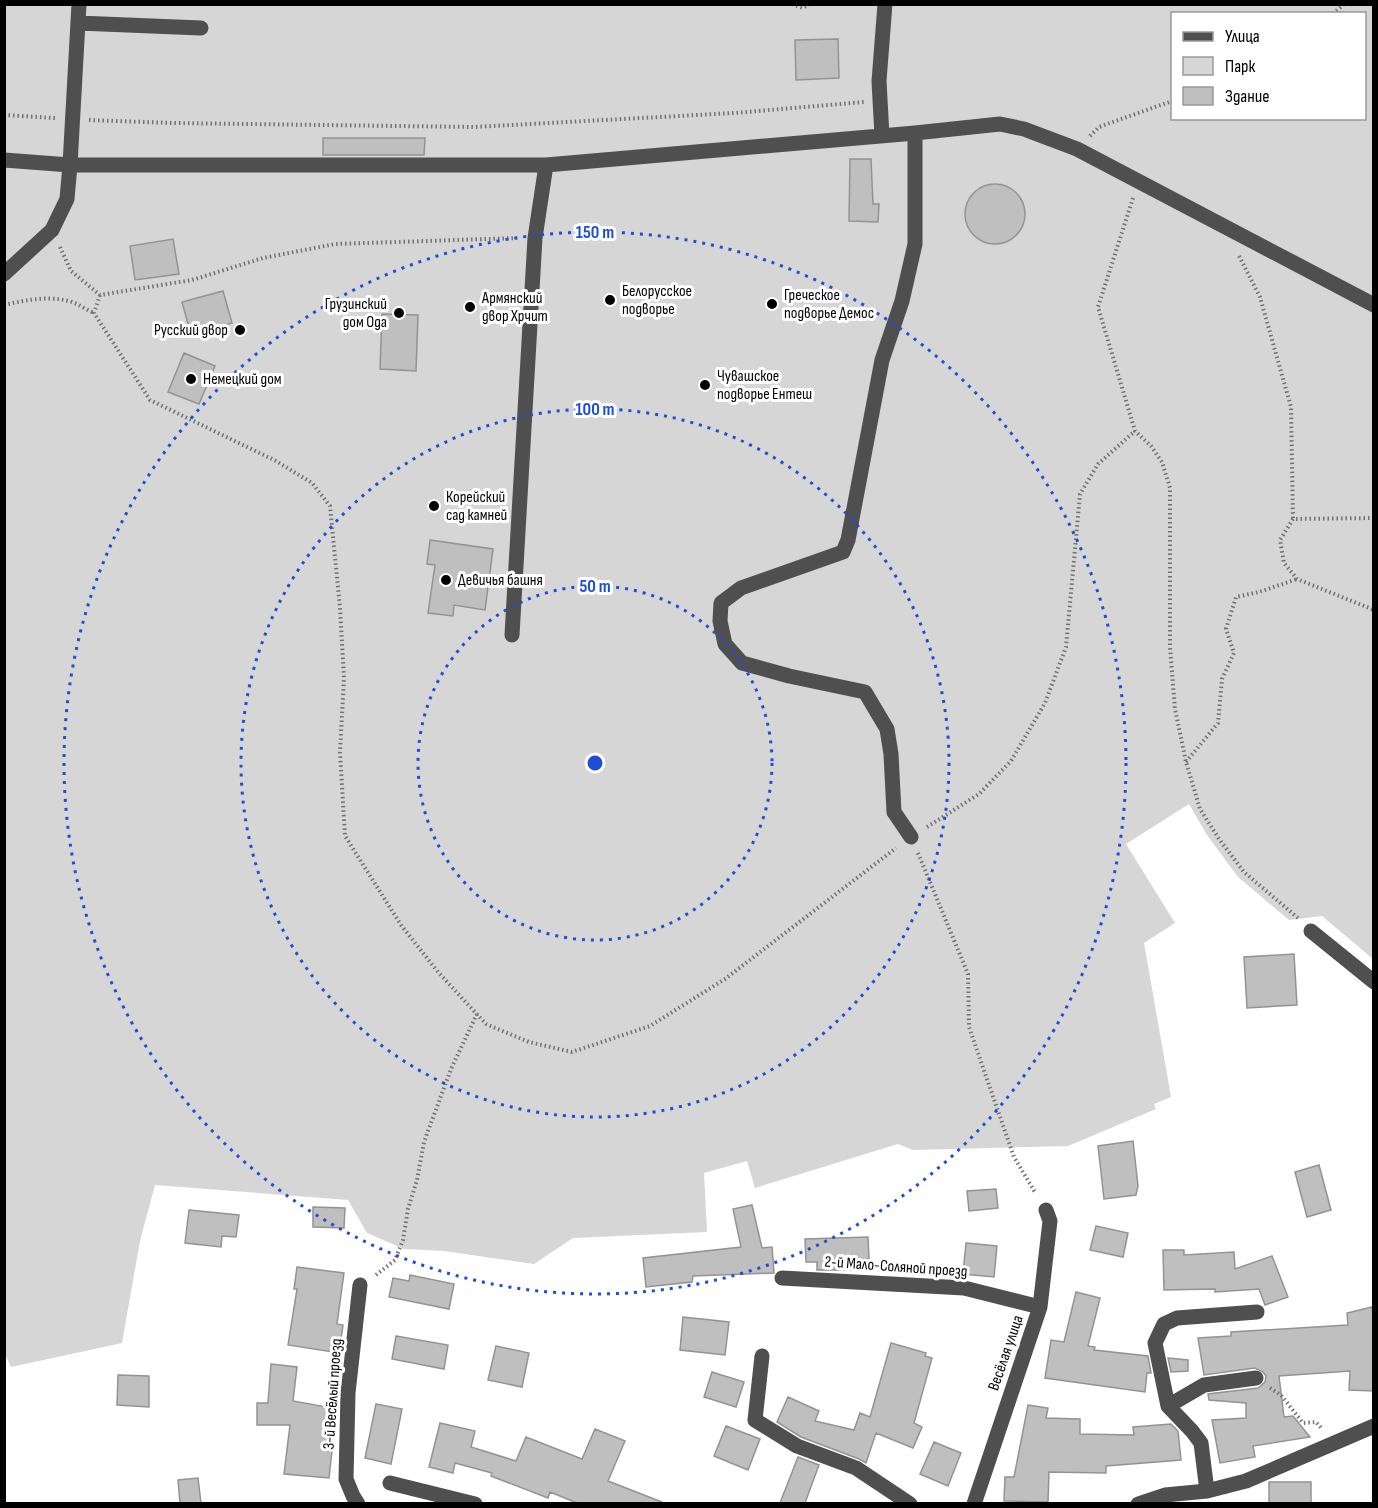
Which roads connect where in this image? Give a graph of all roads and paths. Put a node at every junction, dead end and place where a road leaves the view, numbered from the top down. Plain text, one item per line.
1 (79, 4) edge
2 (792, 4) edge
3 (810, 4) edge
4 (885, 4) edge
5 (78, 22) junction
6 (201, 27) dead end
7 (880, 100) junction
8 (1171, 102) edge
9 (4, 115) edge
10 (73, 119) junction
11 (915, 134) junction
12 (882, 136) junction
13 (1077, 149) junction
14 (4, 160) edge
15 (70, 165) junction
16 (546, 165) junction
17 (1138, 182) junction
18 (1223, 226) junction
19 (52, 230) junction
20 (536, 238) junction
21 (4, 274) edge
22 (100, 295) junction
23 (1374, 305) edge
24 (4, 306) edge
25 (94, 313) junction
26 (1135, 431) junction
27 (1374, 518) edge
28 (1293, 519) junction
29 (1298, 579) junction
30 (1374, 610) edge
31 (512, 635) dead end
32 (1186, 762) junction
33 (911, 837) junction
34 (1311, 931) joint
35 (1374, 982) edge
36 (477, 1014) junction
37 (1046, 1210) joint
38 (782, 1278) dead end
39 (360, 1285) joint
40 (1040, 1307) junction
41 (1257, 1312) dead end
42 (762, 1356) dead end
43 (1256, 1378) joint
44 (1168, 1406) junction
45 (1374, 1426) edge
46 (1335, 1443) junction
47 (390, 1483) dead end
48 (1208, 1491) junction
49 (358, 1503) edge
50 (475, 1503) edge
51 (910, 1503) edge
52 (974, 1503) edge
53 (1138, 1503) edge

1 - 5 street
2 - 3 path
4 - 7 street
5 - 6 street
5 - 10 street
7 - 10 path
7 - 12 street
8 - 13 path
9 - 10 path
10 - 15 street
11 - 12 street
11 - 13 street
11 - 33 street
12 - 16 street
13 - 17 street
14 - 15 street
15 - 16 street
15 - 19 street
16 - 20 street
17 - 18 street
17 - 26 path
18 - 23 street
18 - 28 path
19 - 21 street
19 - 22 path
20 - 22 path
20 - 31 street
22 - 25 path
24 - 25 path
25 - 36 path
26 - 32 path
26 - 33 path
27 - 28 path
28 - 29 path
29 - 30 path
29 - 32 path
32 - 34 path
33 - 36 path
33 - 37 path
34 - 35 street
36 - 39 path
37 - 40 street, Весёлая улица
38 - 40 street, 2-й Мало-Соляной проезд
39 - 49 street, 3-й Весёлый проезд
40 - 52 street, Весёлая улица
41 - 44 street
42 - 51 street
43 - 44 street
43 - 46 path
44 - 48 street
45 - 46 street
46 - 48 street
47 - 50 street
48 - 53 street

